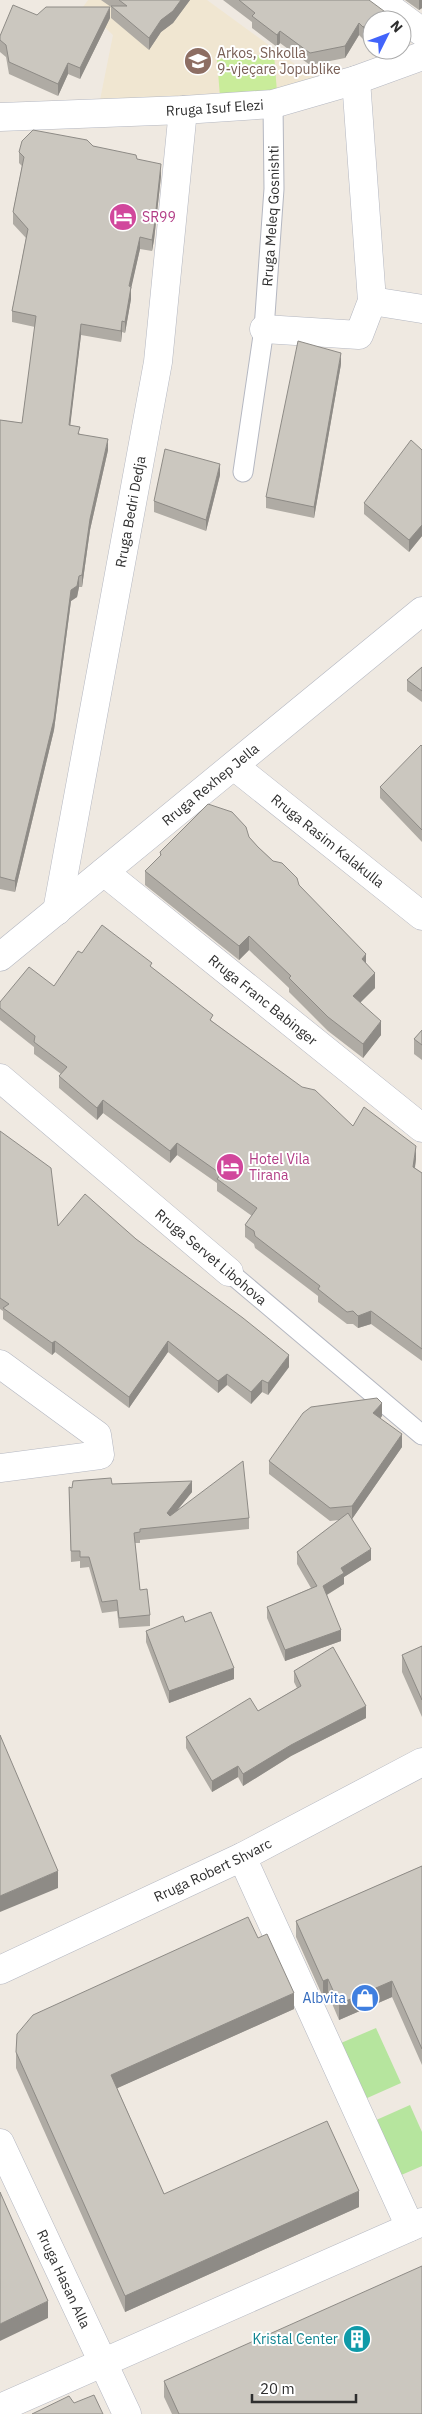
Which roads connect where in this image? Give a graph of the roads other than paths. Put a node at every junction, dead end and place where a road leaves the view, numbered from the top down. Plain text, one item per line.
1 (379, 0) edge
2 (422, 32) edge
3 (422, 56) edge
4 (356, 80) junction
5 (273, 104) junction
6 (183, 110) junction
7 (0, 117) edge
8 (372, 301) junction
9 (422, 309) edge
10 (264, 329) junction
11 (243, 472) dead end
12 (422, 612) edge
13 (234, 766) junction
14 (104, 872) junction
15 (57, 911) junction
16 (422, 916) edge
17 (0, 957) edge
18 (0, 1078) edge
19 (422, 1128) edge
20 (229, 1272) joint
21 (0, 1364) edge
22 (422, 1436) edge
23 (0, 1468) edge
24 (422, 1762) edge
25 (242, 1857) junction
26 (0, 1970) edge
27 (0, 2143) edge
28 (416, 2225) edge
29 (105, 2363) junction
30 (0, 2408) edge
31 (127, 2414) edge

1 - 2 street
3 - 4 street, Rruga Isuf Elezi
4 - 5 street, Rruga Isuf Elezi
4 - 8 street
5 - 6 street, Rruga Isuf Elezi
5 - 10 lane, Rruga Meleq Gosnishti
6 - 7 street, Rruga Isuf Elezi
6 - 15 street, Rruga Bedri Dedja
8 - 9 street
8 - 10 street
10 - 11 lane, Rruga Meleq Gosnishti
12 - 13 street, Rruga Rexhep Jella
13 - 14 street, Rruga Rexhep Jella
13 - 16 street, Rruga Rasim Kalakulla
14 - 15 street, Rruga Rexhep Jella
14 - 19 street, Rruga Franc Babinger
15 - 17 street, Rruga Rexhep Jella
18 - 20 street, Rruga Servet Libohova
20 - 22 lane, Rruga Servet Libohova
21 - 23 street
24 - 25 street, Rruga Robert Shvarc
25 - 26 street, Rruga Robert Shvarc
25 - 28 street
27 - 29 street, Rruga Hasan Alla
28 - 29 street
29 - 30 street
29 - 31 street, Rruga Hasan Alla

